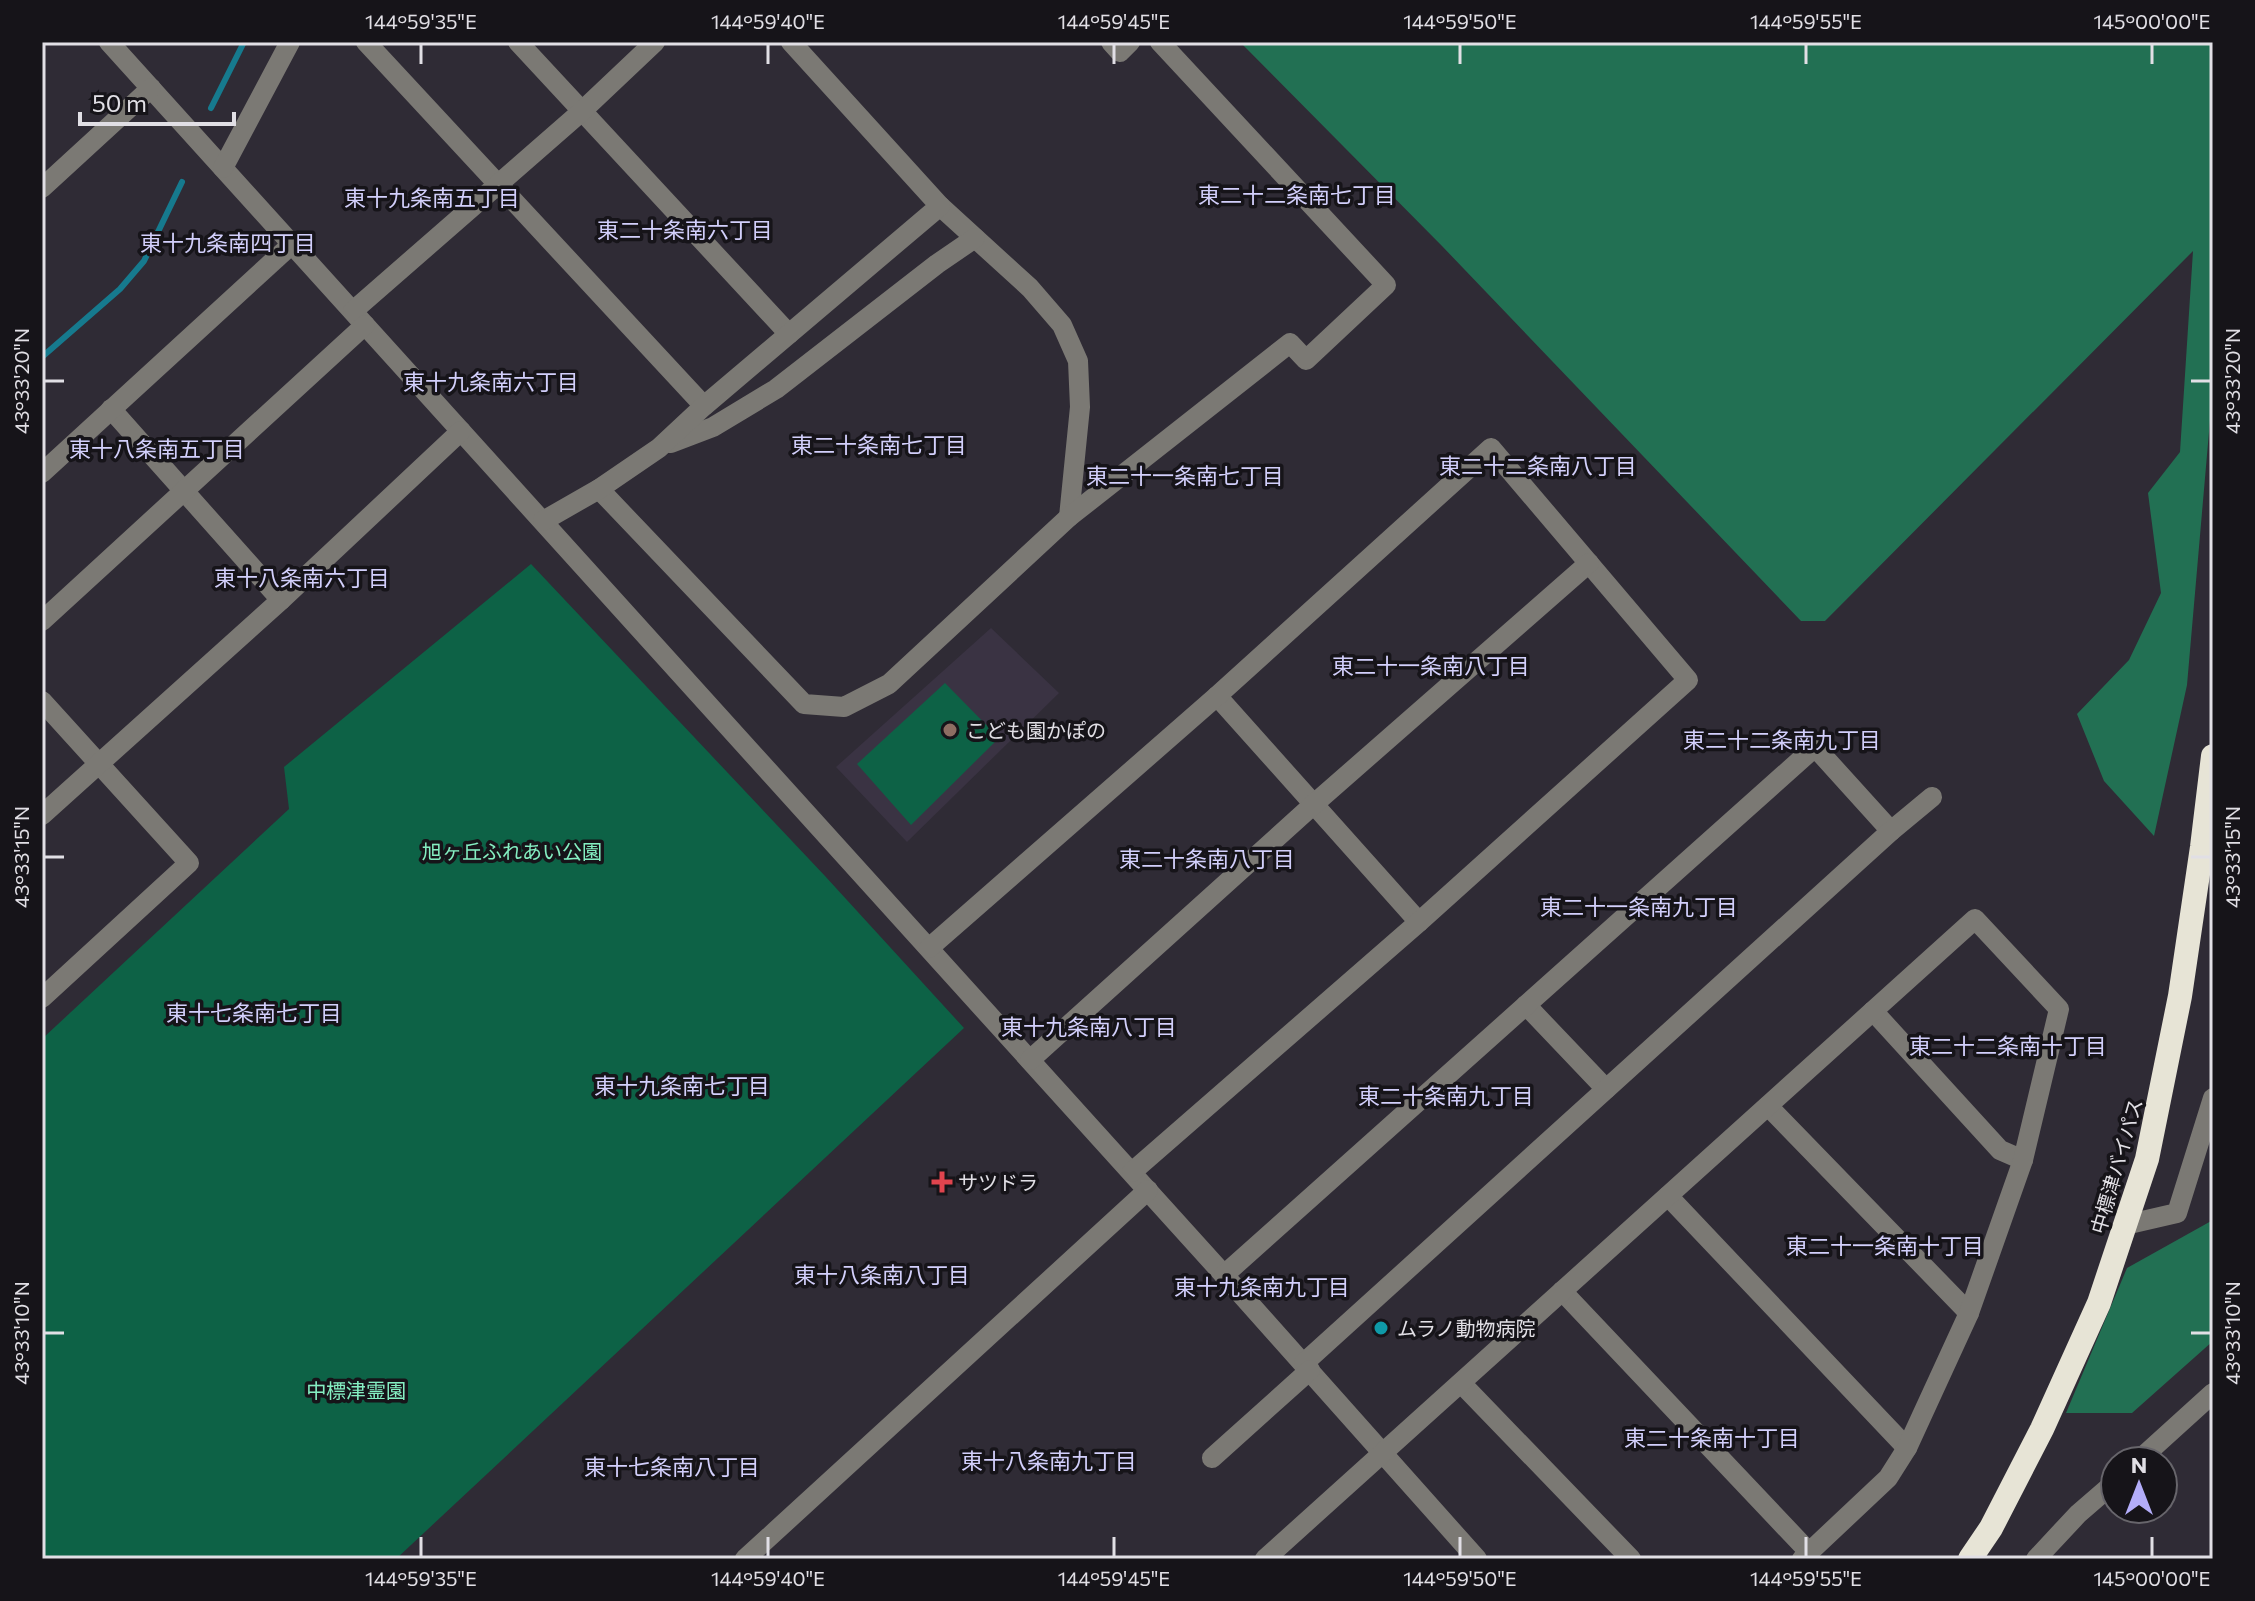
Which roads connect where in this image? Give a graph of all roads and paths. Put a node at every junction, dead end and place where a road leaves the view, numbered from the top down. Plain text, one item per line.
1 (109, 42) edge
2 (290, 42) edge
3 (366, 42) edge
4 (518, 42) edge
5 (655, 42) edge
6 (791, 42) edge
7 (1111, 42) edge
8 (1130, 42) edge
9 (1160, 42) edge
10 (151, 88) junction
11 (581, 112) junction
12 (223, 168) junction
13 (498, 185) junction
14 (42, 188) edge
15 (940, 206) junction
16 (975, 238) junction
17 (292, 244) junction
18 (359, 318) junction
19 (789, 334) junction
20 (704, 406) junction
21 (111, 409) junction
22 (461, 431) junction
23 (659, 448) junction
24 (42, 473) edge
25 (599, 489) junction
26 (184, 490) junction
27 (1069, 517) junction
28 (543, 521) junction
29 (1589, 563) junction
30 (281, 600) junction
31 (42, 621) edge
32 (1217, 696) junction
33 (42, 701) edge
34 (2213, 756) edge
35 (98, 764) junction
36 (1932, 797) dead end
37 (1314, 804) junction
38 (42, 815) edge
39 (1891, 831) junction
40 (1419, 922) junction
41 (929, 948) junction
42 (42, 998) edge
43 (1526, 1005) junction
44 (1873, 1011) junction
45 (1030, 1060) junction
46 (1606, 1089) junction
47 (2213, 1098) edge
48 (1768, 1106) junction
49 (2023, 1160) junction
50 (1132, 1172) junction
51 (1148, 1190) junction
52 (1668, 1196) junction
53 (2125, 1225) junction
54 (1224, 1275) junction
55 (1562, 1291) junction
56 (1969, 1313) junction
57 (1307, 1366) junction
58 (1461, 1383) junction
59 (2213, 1393) edge
60 (2156, 1445) edge
61 (1907, 1448) junction
62 (1384, 1452) junction
63 (1212, 1458) dead end
64 (2099, 1496) edge
65 (1805, 1555) edge
66 (1474, 1558) edge
67 (745, 1559) edge
68 (1265, 1559) edge
69 (1631, 1559) edge
70 (1970, 1559) edge
71 (2036, 1559) edge

1 - 10 street
2 - 12 street
3 - 13 street
4 - 11 street
5 - 11 street
6 - 15 street
7 - 8 street
9 - 27 street
10 - 12 street
10 - 14 street
11 - 13 street
11 - 19 street
12 - 17 street
13 - 18 street
13 - 20 street
15 - 16 street
15 - 19 street
16 - 23 street
16 - 27 street
17 - 18 street
17 - 21 street
18 - 22 street
18 - 26 street
19 - 20 street
20 - 23 street
21 - 24 street
21 - 26 street
22 - 28 street
22 - 30 street
23 - 25 street
25 - 27 street
25 - 28 street
26 - 30 street
26 - 31 street
28 - 41 street
29 - 32 street
29 - 37 street
29 - 40 street
30 - 35 street
32 - 37 street
32 - 41 street
33 - 35 street
34 - 53 highway, 中標津バイパス
35 - 38 street
35 - 42 street
36 - 39 street
37 - 40 street
37 - 45 street
39 - 43 street
39 - 46 street
40 - 50 street
41 - 45 street
43 - 46 street
43 - 54 street
44 - 48 street
44 - 49 street
44 - 49 street
45 - 50 street
46 - 57 street
47 - 53 street
48 - 52 street
48 - 56 street
49 - 56 street
50 - 51 street
51 - 54 street
51 - 67 street
52 - 55 street
52 - 61 street
53 - 70 highway, 中標津バイパス
54 - 57 street
55 - 58 street
55 - 65 street
56 - 61 street
57 - 62 street
57 - 63 street
58 - 62 street
58 - 69 street
59 - 60 street
61 - 65 street
62 - 66 street
62 - 68 street
64 - 71 street

